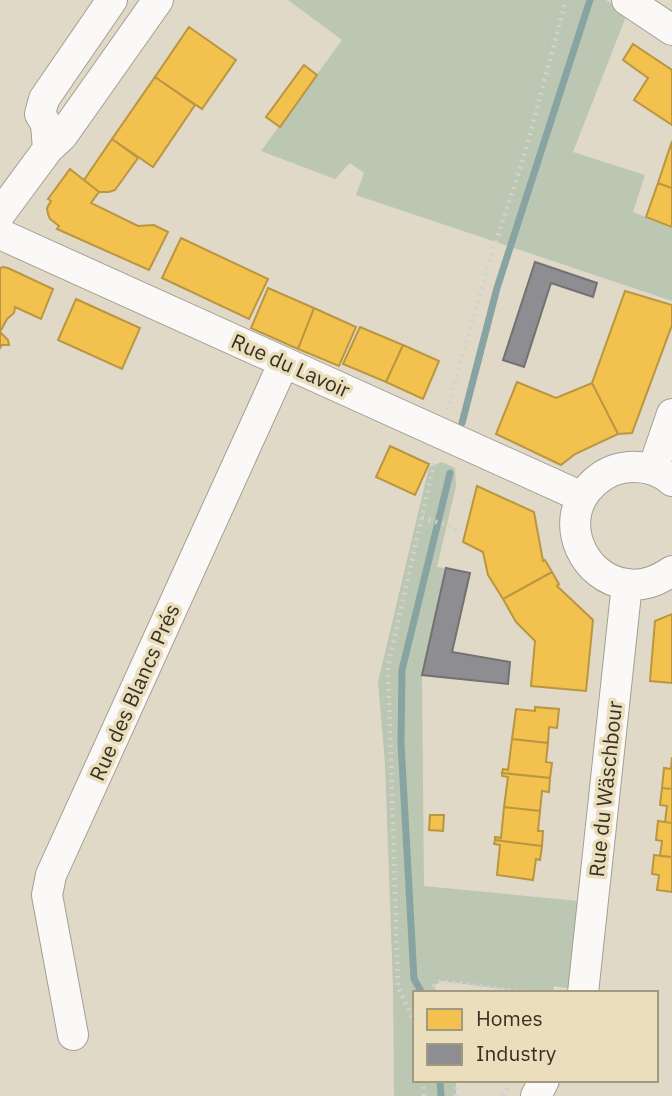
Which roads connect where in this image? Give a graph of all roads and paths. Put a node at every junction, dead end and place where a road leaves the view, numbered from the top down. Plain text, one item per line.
1 (112, 0) edge
2 (158, 0) edge
3 (566, 0) edge
4 (627, 0) edge
5 (672, 30) edge
6 (48, 149) junction
7 (0, 214) edge
8 (0, 233) edge
9 (284, 362) junction
10 (672, 414) edge
11 (441, 433) junction
12 (663, 475) edge
13 (582, 496) junction
14 (422, 517) junction
15 (457, 532) dead end
16 (672, 571) edge
17 (627, 584) junction
18 (436, 991) edge
19 (518, 991) edge
20 (583, 991) edge
21 (413, 1019) edge
22 (73, 1035) dead end

1 - 6 street
2 - 6 street
3 - 11 path
4 - 5 street
6 - 7 street
8 - 9 street, Rue du Lavoir
9 - 11 street, Rue du Lavoir
9 - 22 street, Rue des Blancs Prés
10 - 12 street
11 - 13 street, Rue du Lavoir
11 - 14 path
12 - 13 street
13 - 17 street
14 - 15 path
14 - 21 path
16 - 17 street
17 - 20 street, Rue du Wäschbour
18 - 19 path

